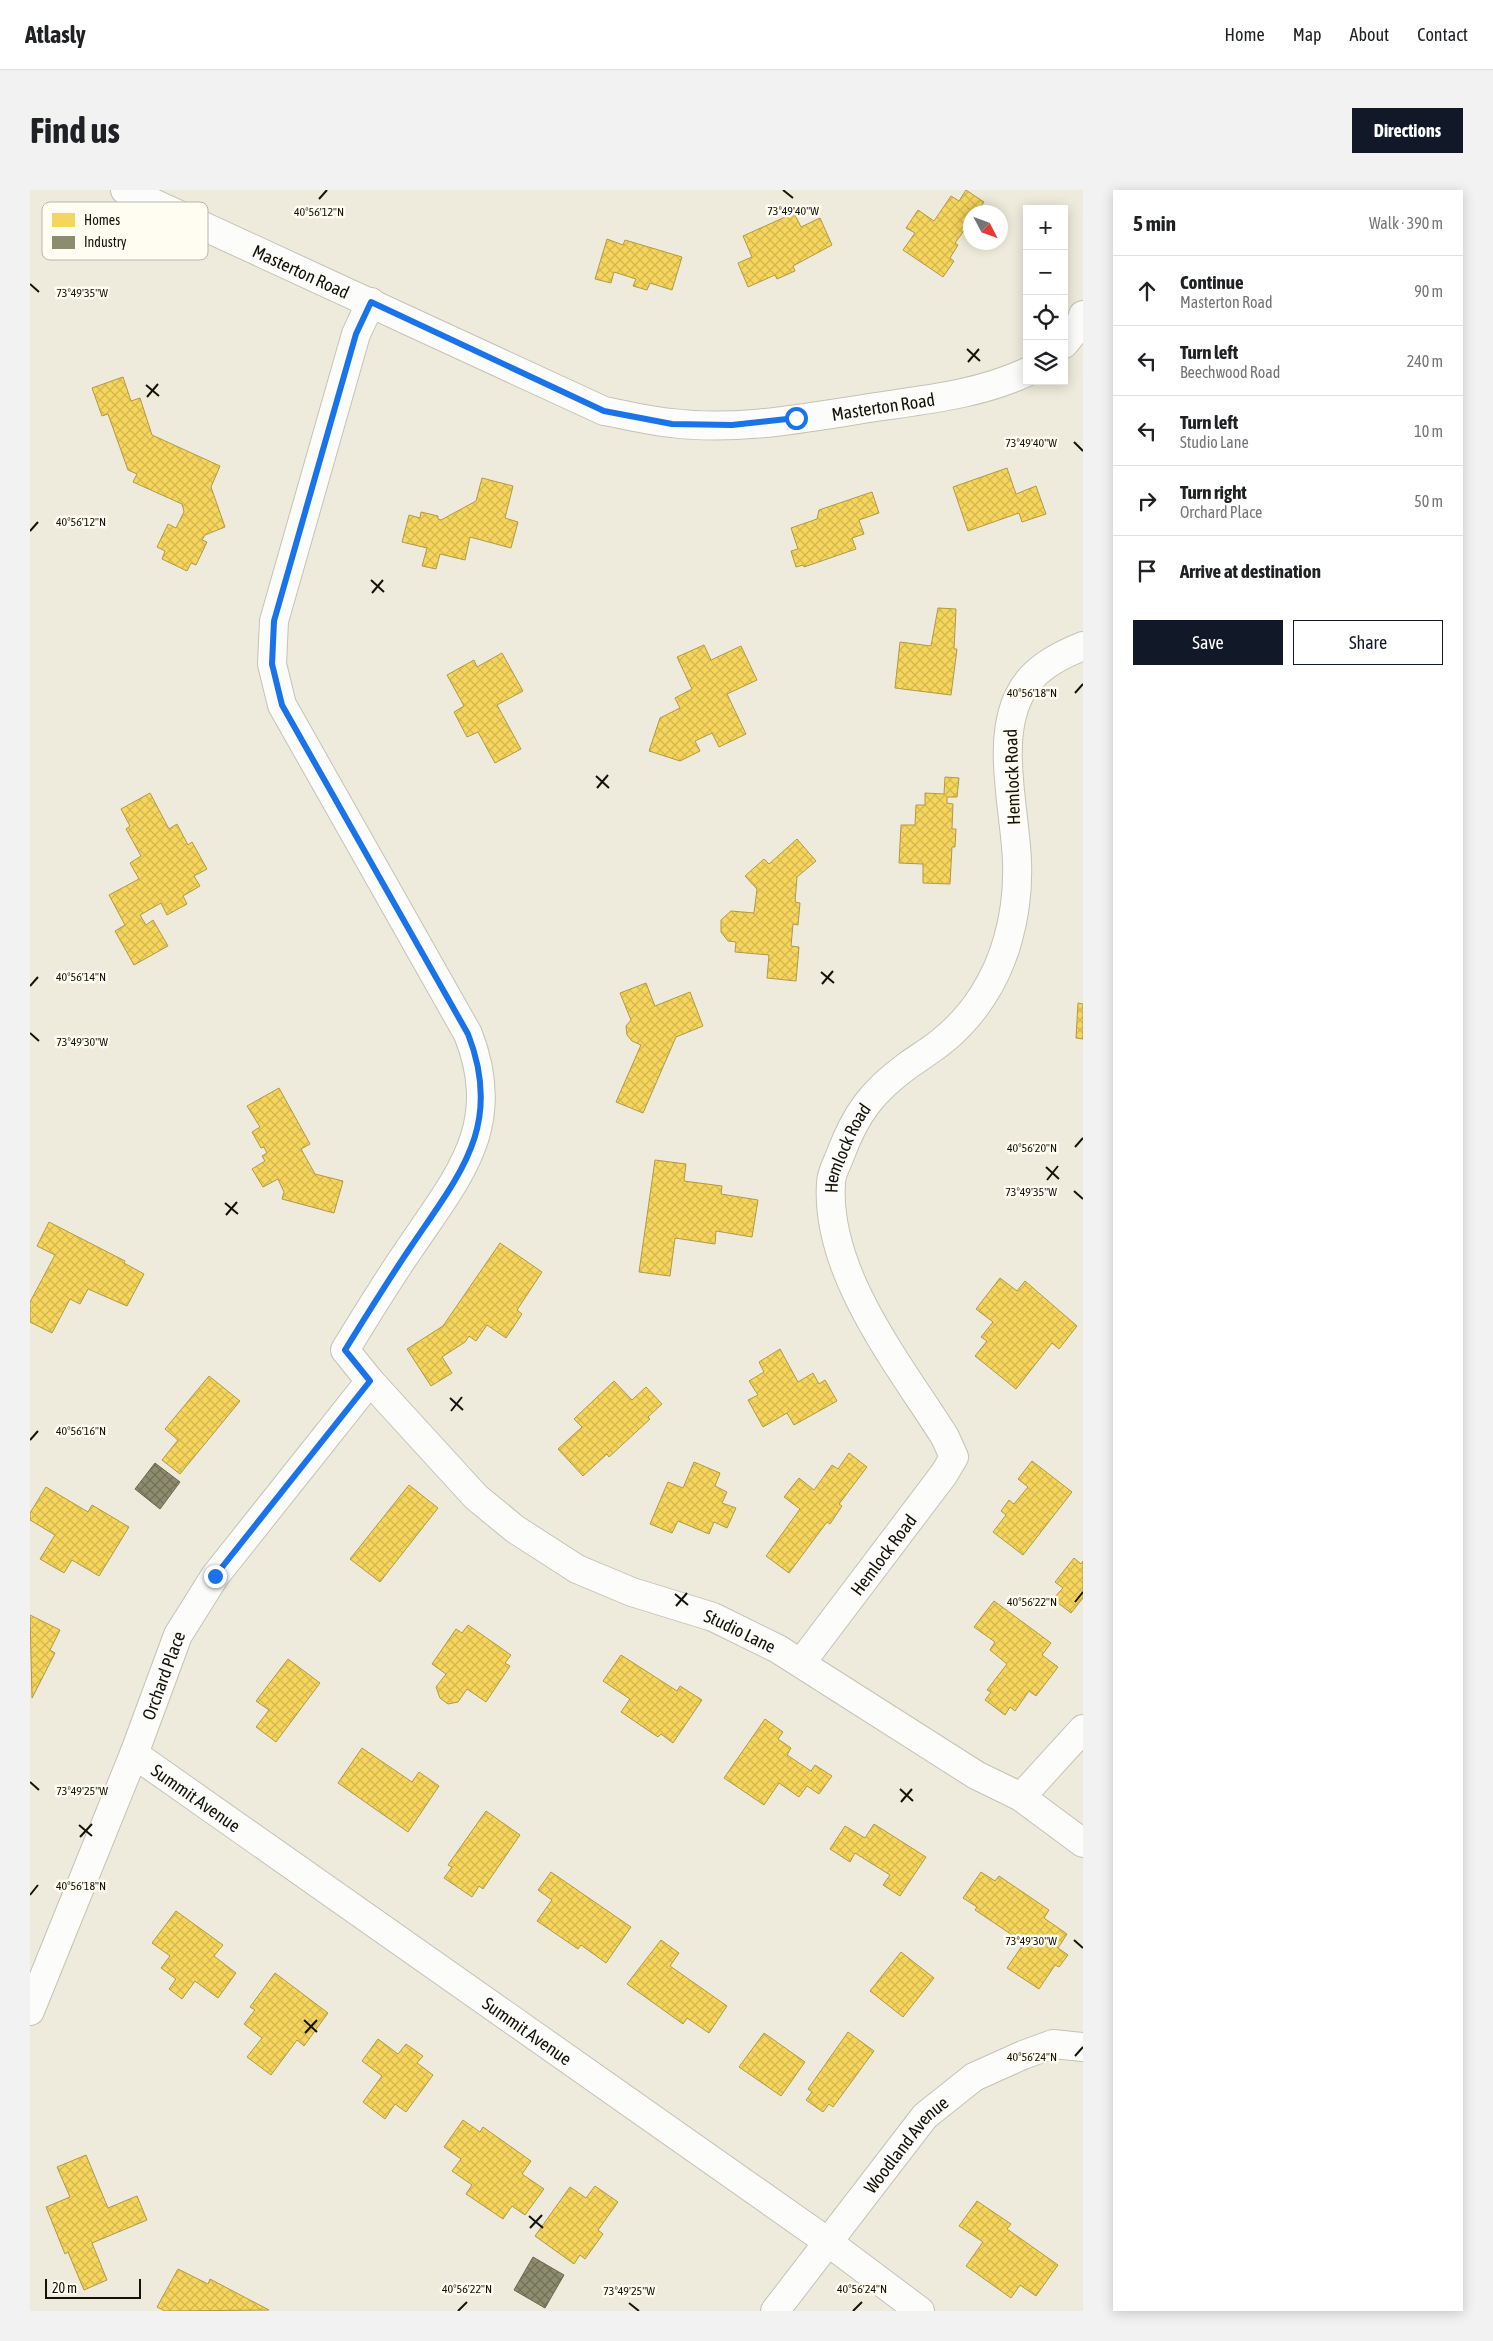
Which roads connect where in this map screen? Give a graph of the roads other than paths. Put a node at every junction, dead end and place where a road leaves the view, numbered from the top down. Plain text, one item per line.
1 (124, 190) edge
2 (150, 202) edge
3 (208, 228) edge
4 (371, 302) junction
5 (1083, 315) edge
6 (1067, 340) edge
7 (1023, 374) edge
8 (1083, 646) edge
9 (370, 1381) junction
10 (802, 1663) junction
11 (1083, 1729) edge
12 (134, 1754) junction
13 (1020, 1796) junction
14 (1083, 1843) edge
15 (30, 2011) edge
16 (1083, 2047) edge
17 (828, 2242) junction
18 (775, 2311) edge
19 (920, 2311) edge

1 - 2 street, Masterton Road
3 - 4 street, Masterton Road
4 - 7 street, Masterton Road
4 - 9 street, Studio Lane
5 - 6 street
8 - 10 street, Hemlock Road
9 - 10 street, Studio Lane
9 - 12 street, Orchard Place
10 - 13 street, Studio Lane
11 - 13 street
12 - 15 street, Orchard Place
12 - 17 street, Summit Avenue
13 - 14 street, Studio Lane
16 - 17 street, Woodland Avenue
17 - 18 street, Woodland Avenue
17 - 19 street, Summit Avenue

